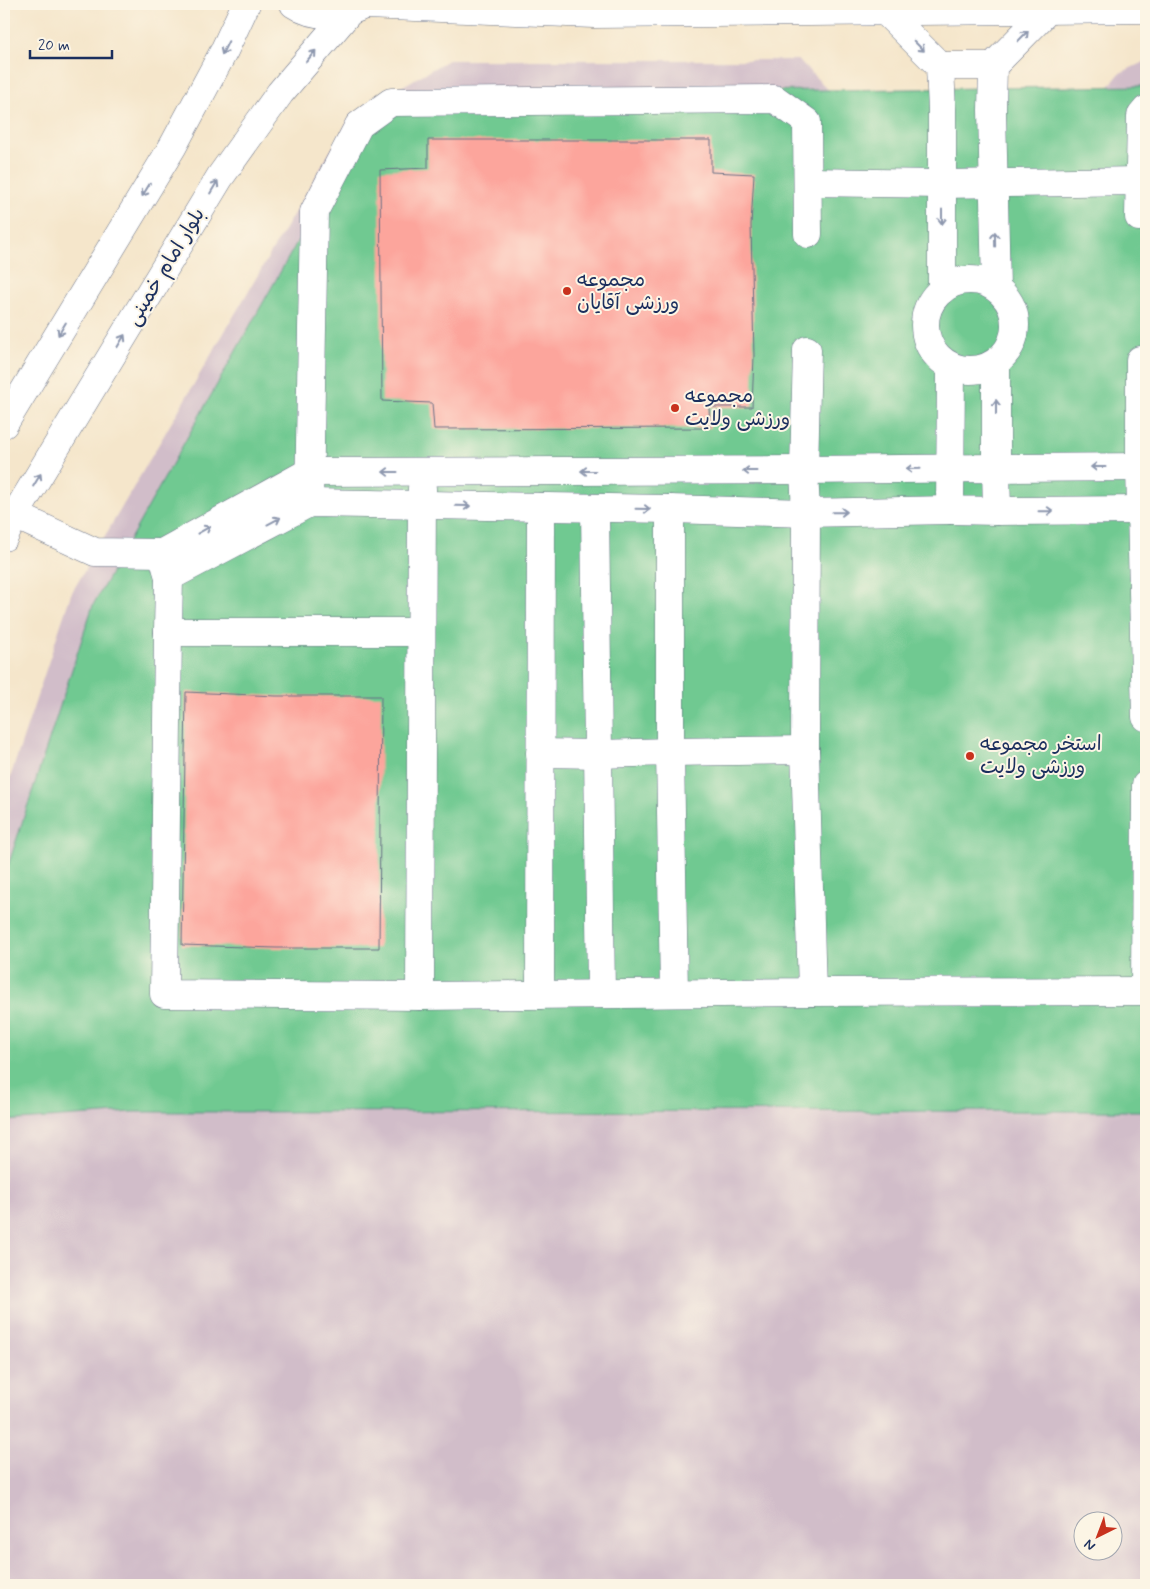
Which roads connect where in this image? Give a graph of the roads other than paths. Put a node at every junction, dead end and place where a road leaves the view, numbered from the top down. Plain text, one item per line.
1 (246, 4) edge
2 (294, 4) edge
3 (360, 7) edge
4 (513, 7) edge
5 (555, 8) edge
6 (1146, 9) edge
7 (1048, 10) junction
8 (885, 11) junction
9 (940, 66) junction
10 (993, 66) junction
11 (1146, 110) edge
12 (1140, 181) junction
13 (808, 182) junction
14 (994, 183) junction
15 (942, 184) junction
16 (1139, 217) dead end
17 (808, 234) dead end
18 (996, 288) junction
19 (942, 290) junction
20 (807, 350) dead end
21 (1140, 360) dead end
22 (996, 363) junction
23 (952, 367) junction
24 (4, 424) edge
25 (1143, 467) edge
26 (996, 468) junction
27 (950, 469) junction
28 (804, 470) junction
29 (309, 472) junction
30 (422, 472) junction
31 (309, 503) junction
32 (422, 505) junction
33 (541, 507) junction
34 (595, 508) junction
35 (670, 509) junction
36 (950, 510) junction
37 (1143, 510) edge
38 (997, 511) junction
39 (806, 513) junction
40 (10, 526) edge
41 (166, 565) junction
42 (168, 632) junction
43 (421, 632) junction
44 (1146, 718) edge
45 (805, 750) junction
46 (540, 752) junction
47 (670, 752) junction
48 (599, 754) junction
49 (1146, 786) edge
50 (1146, 991) edge
51 (812, 992) junction
52 (674, 993) junction
53 (601, 994) junction
54 (540, 995) junction
55 (420, 996) junction

1 -> 24 street
2 - 3 street
3 - 4 street
40 -> 3 street, بلوار امام خمینی
4 - 5 street
5 - 8 street
6 - 7 street
7 - 8 street
10 -> 7 street
8 -> 9 street
9 - 10 street
9 - 15 street
10 - 14 street
11 - 12 street
12 - 14 street
12 - 16 street
13 - 15 street
13 - 17 street
13 - 29 street
14 - 15 street
18 -> 14 street
15 -> 19 street
18 - 19 street
18 - 22 street
19 - 23 street
20 - 28 street
21 - 25 street
22 - 23 street
26 -> 22 street
23 - 27 street
25 -> 26 street
25 - 37 street
26 - 27 street
26 - 38 street
27 -> 28 street
27 - 36 street
28 -> 30 street
28 - 39 street
30 -> 29 street
29 - 31 street
41 -> 29 street
30 - 32 street
31 - 32 street
41 -> 31 street
32 -> 33 street
32 - 43 street
33 - 34 street
33 - 46 street
34 -> 35 street
34 - 48 street
35 - 39 street
35 - 47 street
36 - 38 street
39 -> 36 street
38 -> 37 street
37 - 44 street
39 - 45 street
40 - 41 street
41 - 42 street
42 - 43 street
42 - 55 street
43 - 55 street
45 - 47 street
45 - 51 street
46 - 48 street
46 - 54 street
47 - 48 street
47 - 52 street
48 - 53 street
49 - 50 street
50 - 51 street
51 - 52 street
52 - 53 street
53 - 54 street
54 - 55 street

